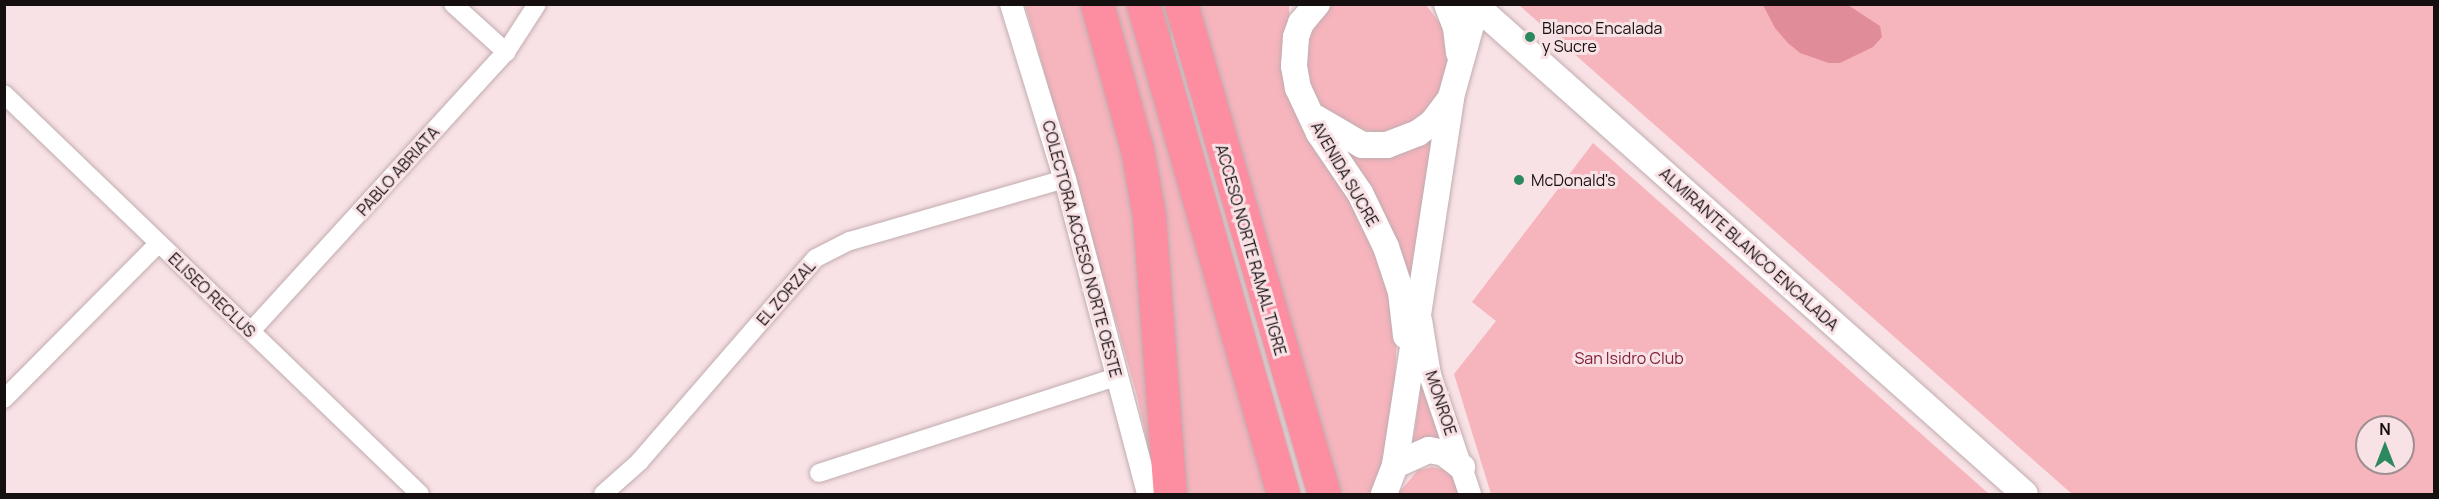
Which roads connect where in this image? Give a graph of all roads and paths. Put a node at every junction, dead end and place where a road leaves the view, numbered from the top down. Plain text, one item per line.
1 (453, 4) edge
2 (537, 4) edge
3 (1011, 4) edge
4 (1097, 4) edge
5 (1143, 4) edge
6 (1181, 4) edge
7 (1447, 4) edge
8 (1476, 5) edge
9 (1307, 11) edge
10 (506, 52) junction
11 (1459, 65) junction
12 (4, 94) edge
13 (1451, 98) junction
14 (1310, 113) junction
15 (1065, 179) junction
16 (159, 243) junction
17 (1420, 309) junction
18 (251, 331) junction
19 (1406, 375) junction
20 (1117, 377) junction
21 (4, 399) edge
22 (1395, 465) junction
23 (1462, 467) junction
24 (819, 473) dead end
25 (420, 495) edge
26 (603, 495) edge
27 (1148, 495) edge
28 (1170, 495) edge
29 (1283, 495) edge
30 (1324, 495) edge
31 (1384, 495) edge
32 (1470, 495) edge
33 (2025, 495) edge

1 - 10 street
2 - 10 street, PABLO ABRIATA
3 - 15 street, COLECTORA ACCESO NORTE OESTE
4 - 28 highway
5 - 29 highway
6 - 30 highway, ACCESO NORTE RAMAL TIGRE
7 - 11 main road
8 - 11 main road, AVENIDA SUCRE
8 - 33 main road, ALMIRANTE BLANCO ENCALADA
9 - 14 main road, AVENIDA SUCRE
10 - 18 street, PABLO ABRIATA
11 - 13 main road, AVENIDA SUCRE
12 - 16 street, ELISEO RECLUS
13 - 14 main road
13 - 17 main road, AVENIDA SUCRE
14 - 19 main road, AVENIDA SUCRE
15 - 20 street, COLECTORA ACCESO NORTE OESTE
15 - 26 street, EL ZORZAL
16 - 18 street, ELISEO RECLUS
16 - 21 street
17 - 19 main road, AVENIDA SUCRE
17 - 23 street, MONROE
18 - 25 street, ELISEO RECLUS
19 - 22 main road, AVENIDA SUCRE
20 - 24 street
20 - 27 street, COLECTORA ACCESO NORTE OESTE
22 - 23 main road
22 - 31 main road, AVENIDA SUCRE
23 - 32 street, MONROE

